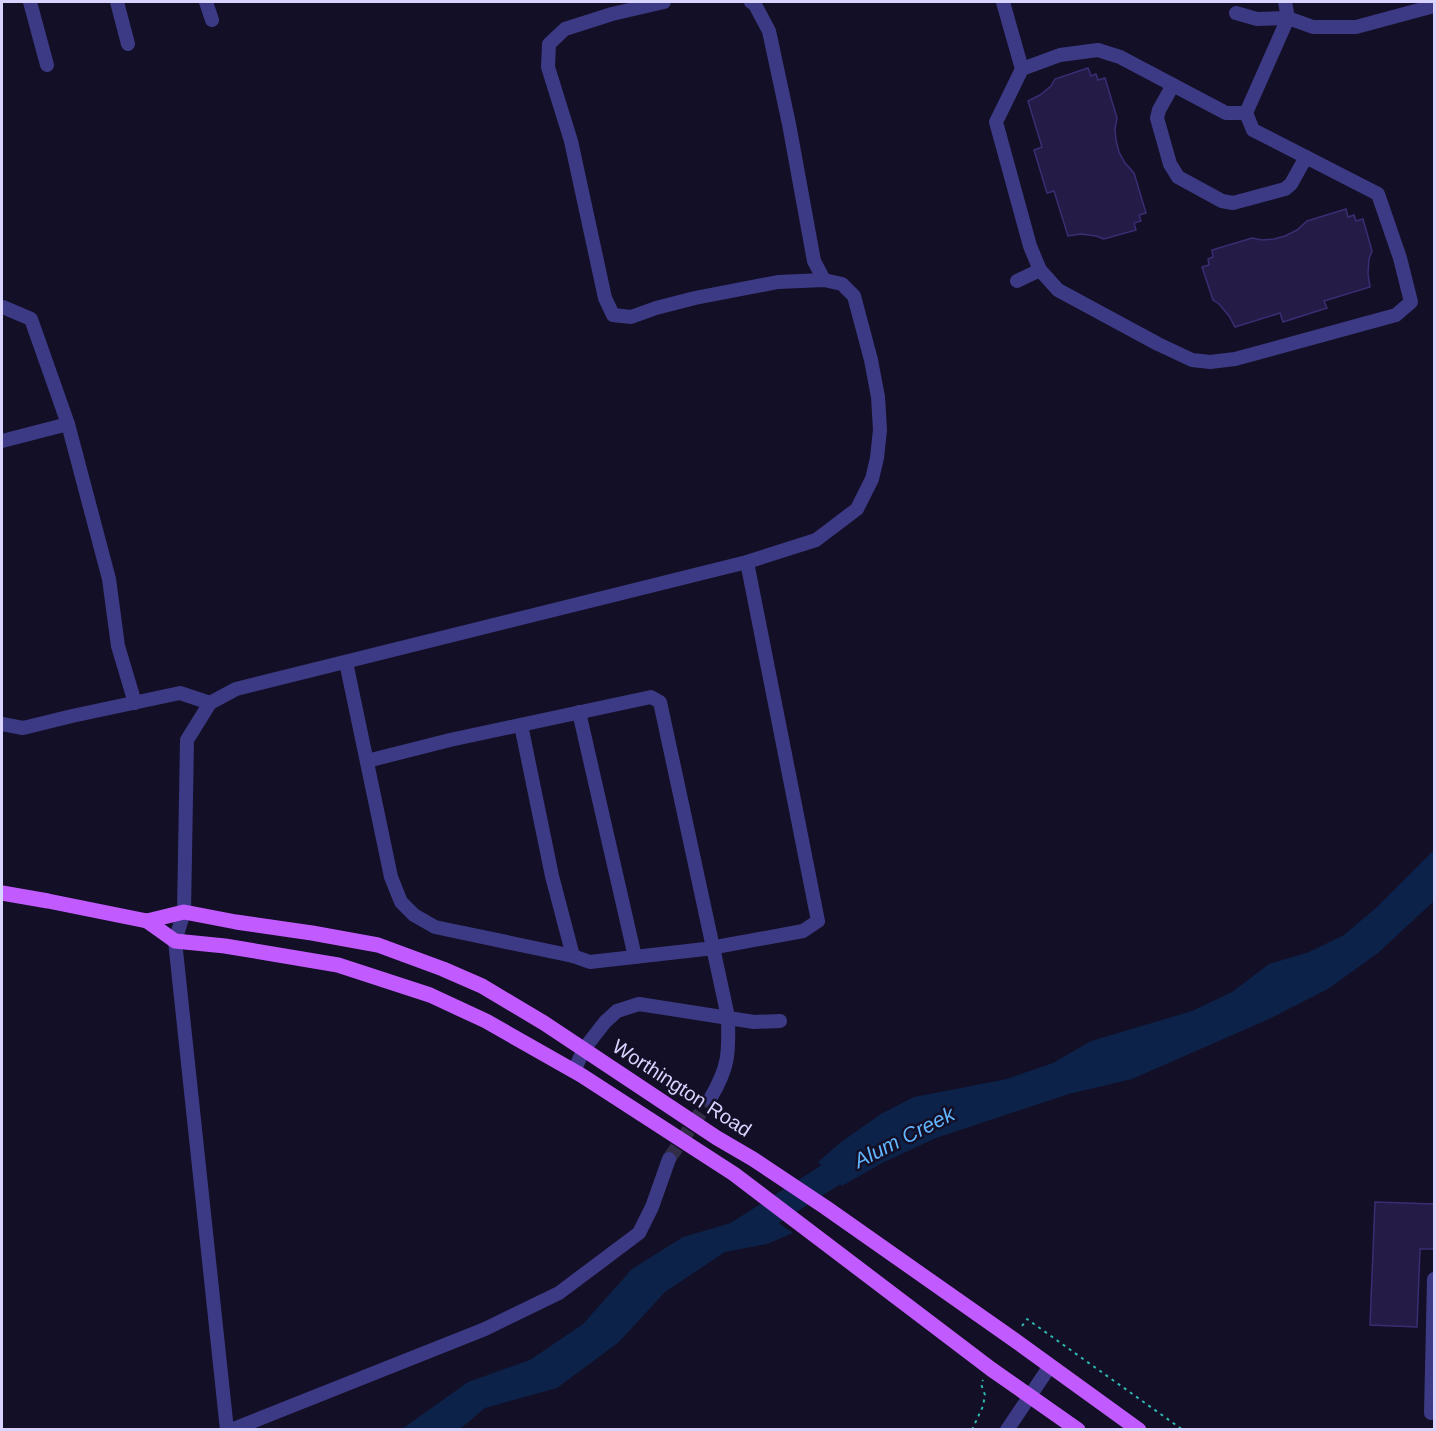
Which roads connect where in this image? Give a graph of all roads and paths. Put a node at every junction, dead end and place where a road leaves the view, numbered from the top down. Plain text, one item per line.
1 (30, 2) edge
2 (117, 2) edge
3 (206, 2) edge
4 (664, 2) edge
5 (751, 2) edge
6 (1002, 2) edge
7 (1285, 2) edge
8 (1434, 6) edge
9 (1236, 13) dead end
10 (1288, 18) junction
11 (212, 20) dead end
12 (128, 44) dead end
13 (47, 65) dead end
14 (1022, 69) junction
15 (1173, 85) junction
16 (1246, 113) junction
17 (1306, 157) junction
18 (1040, 270) junction
19 (824, 280) junction
20 (1017, 281) dead end
21 (2, 307) edge
22 (68, 424) junction
23 (2, 441) edge
24 (747, 562) junction
25 (346, 662) junction
26 (135, 703) junction
27 (210, 703) junction
28 (579, 712) junction
29 (2, 724) edge
30 (521, 725) junction
31 (367, 761) junction
32 (2, 893) edge
33 (184, 912) junction
34 (147, 921) junction
35 (176, 941) junction
36 (713, 947) junction
37 (573, 956) junction
38 (635, 957) junction
39 (728, 1017) junction
40 (780, 1021) dead end
41 (584, 1049) junction
42 (574, 1071) junction
43 (710, 1099) tunnel mouth
44 (669, 1159) tunnel mouth
45 (1434, 1279) edge
46 (1434, 1317) edge
47 (1050, 1366) junction
48 (1030, 1397) junction
49 (1431, 1413) dead end
50 (226, 1430) edge
51 (231, 1430) edge
52 (1007, 1430) edge
53 (1078, 1430) edge
54 (1139, 1430) edge

1 - 13 street
2 - 12 street
3 - 11 street
4 - 19 street
5 - 19 street
6 - 14 street
7 - 10 street
8 - 10 street
9 - 10 street
10 - 16 street
14 - 15 street
14 - 18 street
15 - 16 street
15 - 17 street
16 - 17 street
17 - 18 street
18 - 20 street
19 - 24 street
21 - 22 street
22 - 23 street
22 - 26 street
24 - 25 street
24 - 36 street
25 - 27 street
25 - 31 street
26 - 27 street
26 - 29 street
27 - 33 street
28 - 30 street
28 - 36 street
28 - 38 street
30 - 31 street
30 - 37 street
31 - 37 street
32 - 34 main road, Worthington Road
33 - 34 main road, Worthington Road
33 - 35 street
33 - 41 main road, Worthington Road
34 - 35 main road, Worthington Road
35 - 42 main road, Worthington Road
35 - 50 street
36 - 38 street
36 - 39 street
37 - 38 street
39 - 40 street
39 - 41 street
39 - 43 street
41 - 42 street
41 - 47 main road, Worthington Road
42 - 48 main road, Worthington Road
44 - 51 street
45 - 46 street
46 - 49 street
47 - 48 street
47 - 54 main road, Worthington Road
48 - 52 street
48 - 53 main road, Worthington Road

